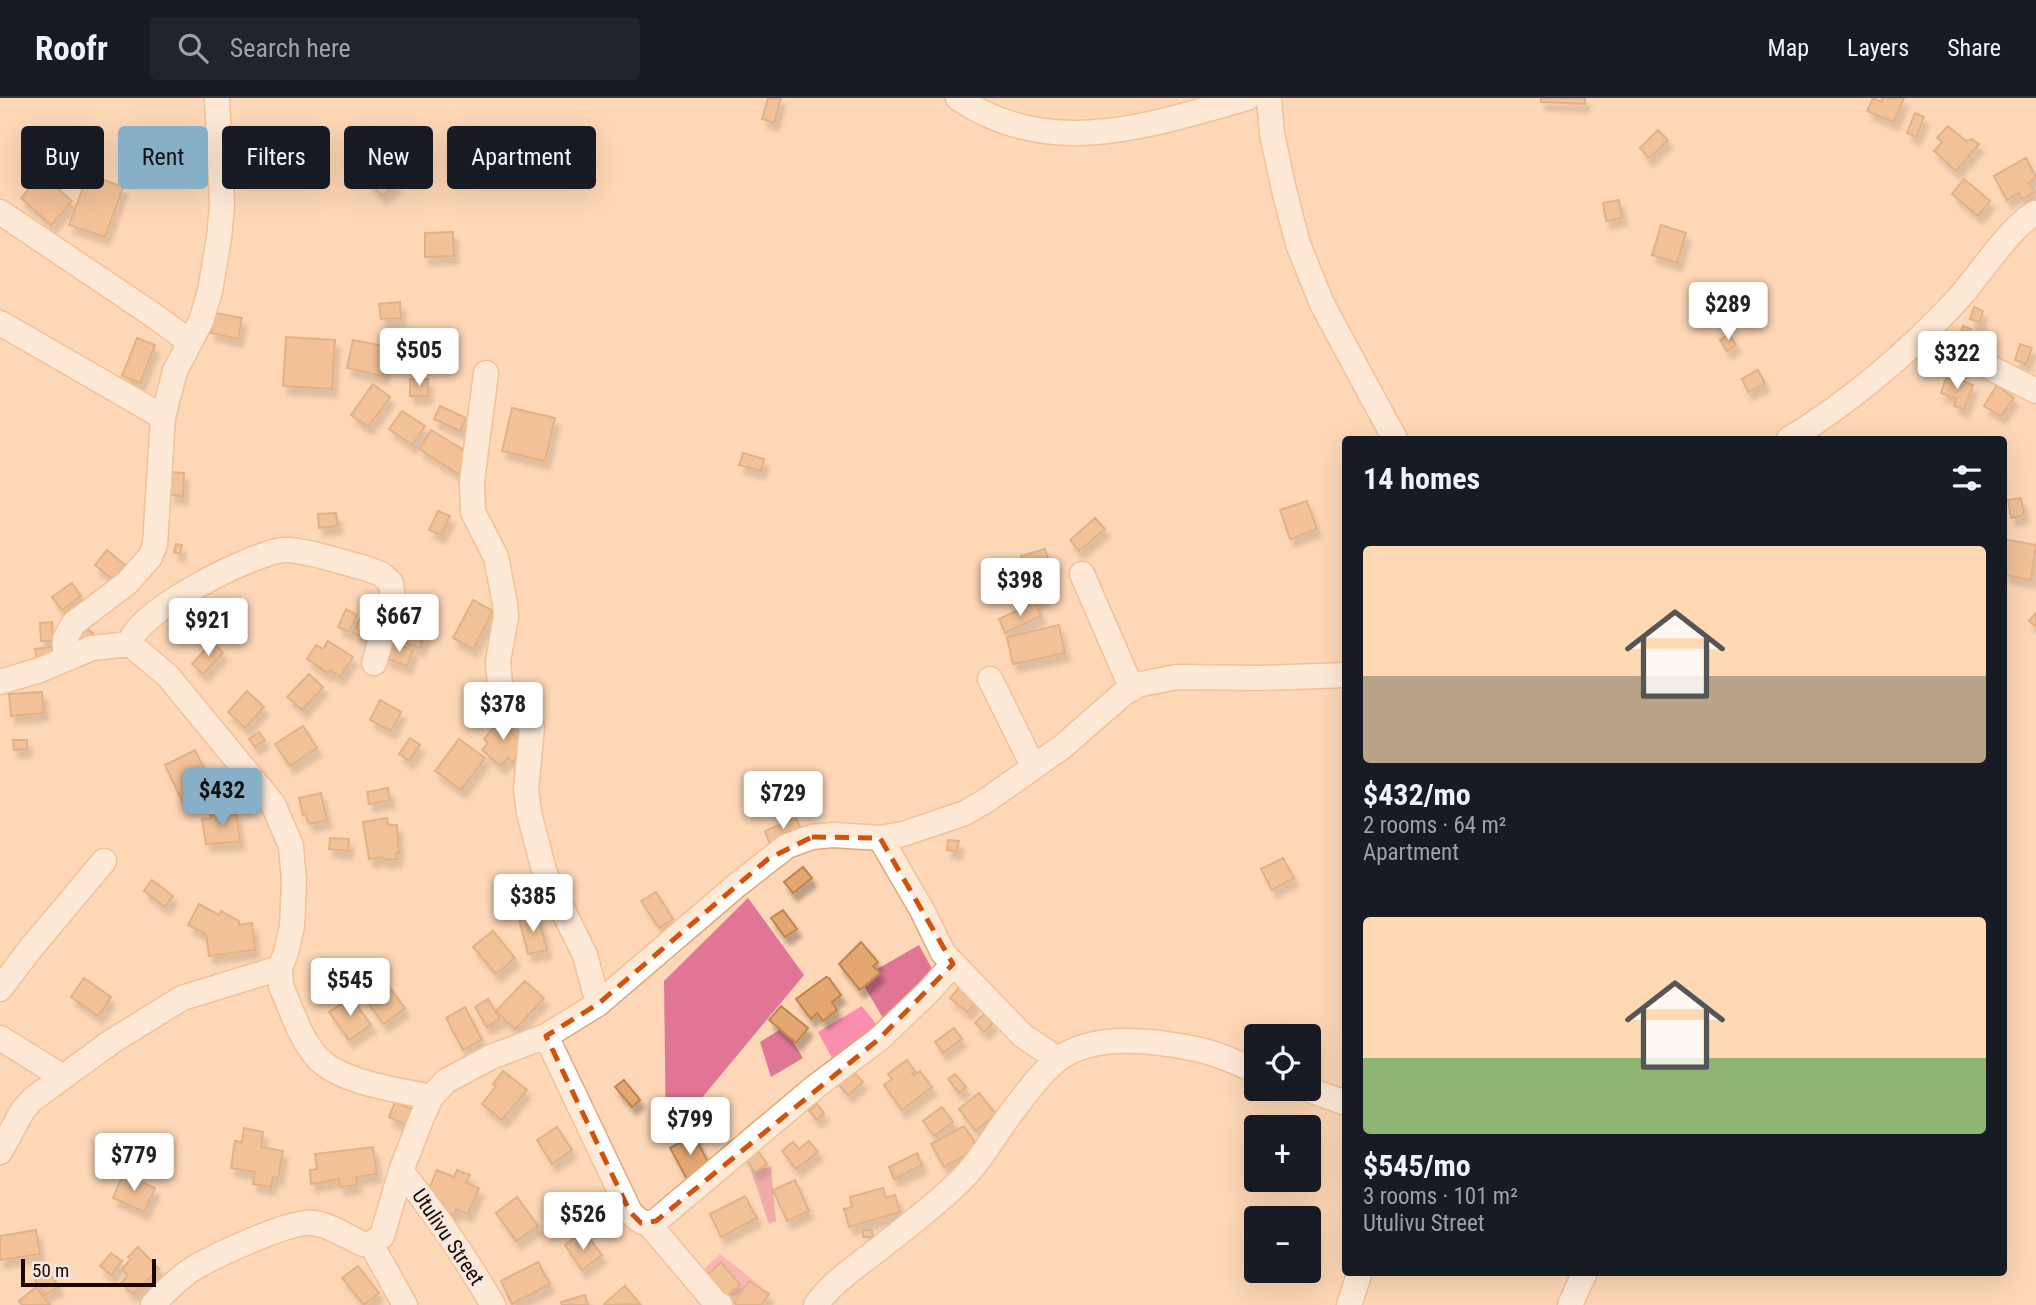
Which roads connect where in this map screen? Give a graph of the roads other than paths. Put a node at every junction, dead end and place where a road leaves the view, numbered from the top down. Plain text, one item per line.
1 (217, 98) edge
2 (958, 98) edge
3 (1247, 98) edge
4 (1269, 98) edge
5 (0, 212) edge
6 (2036, 213) edge
7 (0, 323) edge
8 (1924, 334) junction
9 (190, 342) junction
10 (486, 373) dead end
11 (2036, 391) edge
12 (163, 417) junction
13 (1393, 436) edge
14 (1794, 436) edge
15 (1082, 575) dead end
16 (130, 644) junction
17 (65, 659) junction
18 (374, 663) dead end
19 (1342, 675) edge
20 (990, 679) dead end
21 (0, 682) edge
22 (1132, 688) junction
23 (1033, 766) junction
24 (880, 838) junction
25 (104, 861) dead end
26 (953, 964) junction
27 (280, 968) junction
28 (0, 989) edge
29 (598, 1004) junction
30 (546, 1036) junction
31 (0, 1038) edge
32 (1058, 1059) junction
33 (1244, 1067) edge
34 (63, 1077) junction
35 (1321, 1094) edge
36 (431, 1097) junction
37 (1342, 1102) edge
38 (0, 1152) edge
39 (401, 1171) junction
40 (649, 1224) junction
41 (371, 1244) junction
42 (1359, 1276) edge
43 (1583, 1276) edge
44 (153, 1305) edge
45 (405, 1305) edge
46 (493, 1305) edge
47 (720, 1305) edge
48 (816, 1305) edge
49 (1349, 1305) edge
50 (1570, 1305) edge

1 - 9 street
2 - 3 street
4 - 13 street
5 - 9 street
6 - 8 street
7 - 12 street
8 - 11 street
8 - 14 street
9 - 12 street
10 - 29 street
12 - 17 street
15 - 22 street
16 - 17 street
16 - 18 street
16 - 27 street
17 - 21 street
19 - 22 street
20 - 23 street
22 - 23 street
23 - 24 street
24 - 26 street
24 - 29 street
25 - 28 street
26 - 32 street
26 - 40 street
27 - 34 street
27 - 36 street
29 - 30 street
30 - 36 street
30 - 40 street
31 - 34 street
32 - 33 street
32 - 48 street
34 - 38 street
35 - 37 street
36 - 39 street
39 - 41 street
39 - 46 street, Utulivu Street
40 - 47 street
41 - 44 street
41 - 45 street
42 - 49 street
43 - 50 street

